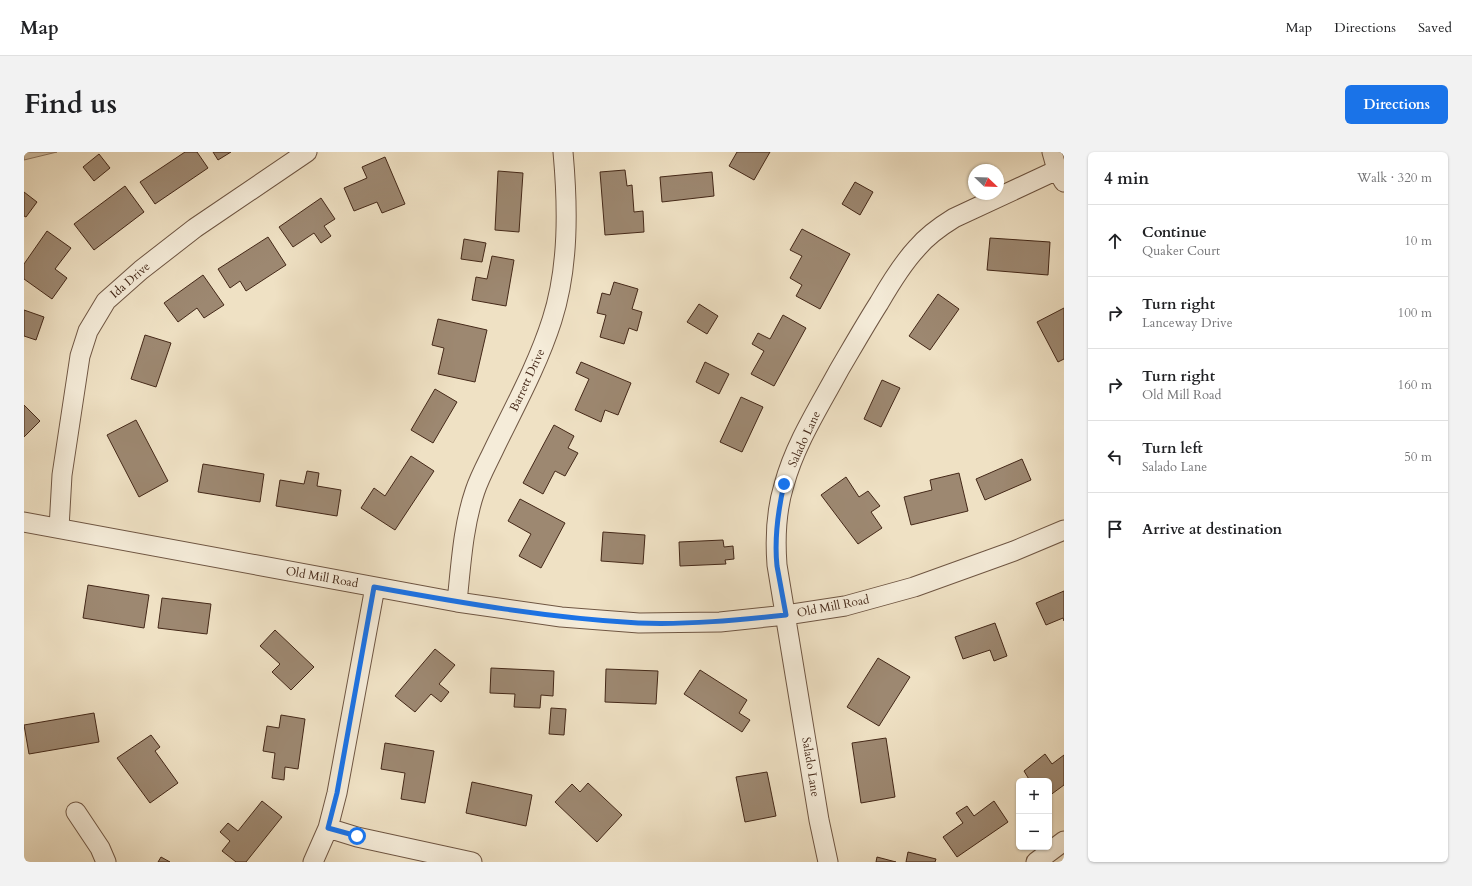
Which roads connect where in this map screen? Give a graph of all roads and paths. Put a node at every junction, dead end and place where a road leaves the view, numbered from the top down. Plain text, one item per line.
1 (307, 152) edge
2 (563, 152) edge
3 (1058, 168) edge
4 (24, 522) edge
5 (59, 528) junction
6 (1064, 530) edge
7 (374, 587) junction
8 (457, 602) junction
9 (786, 615) junction
10 (76, 812) dead end
11 (328, 828) junction
12 (1064, 841) edge
13 (106, 862) edge
14 (313, 862) edge
15 (472, 862) edge
16 (828, 862) edge
17 (1036, 862) edge

1 - 5 street, Ida Drive
2 - 8 street, Barrett Drive
3 - 9 street, Salado Lane
4 - 5 street, Old Mill Road
5 - 7 street, Old Mill Road
6 - 9 street, Old Mill Road
7 - 8 street, Old Mill Road
7 - 11 street
8 - 9 street, Old Mill Road
9 - 16 street, Salado Lane
10 - 13 street
11 - 14 street
11 - 15 street
12 - 17 street

